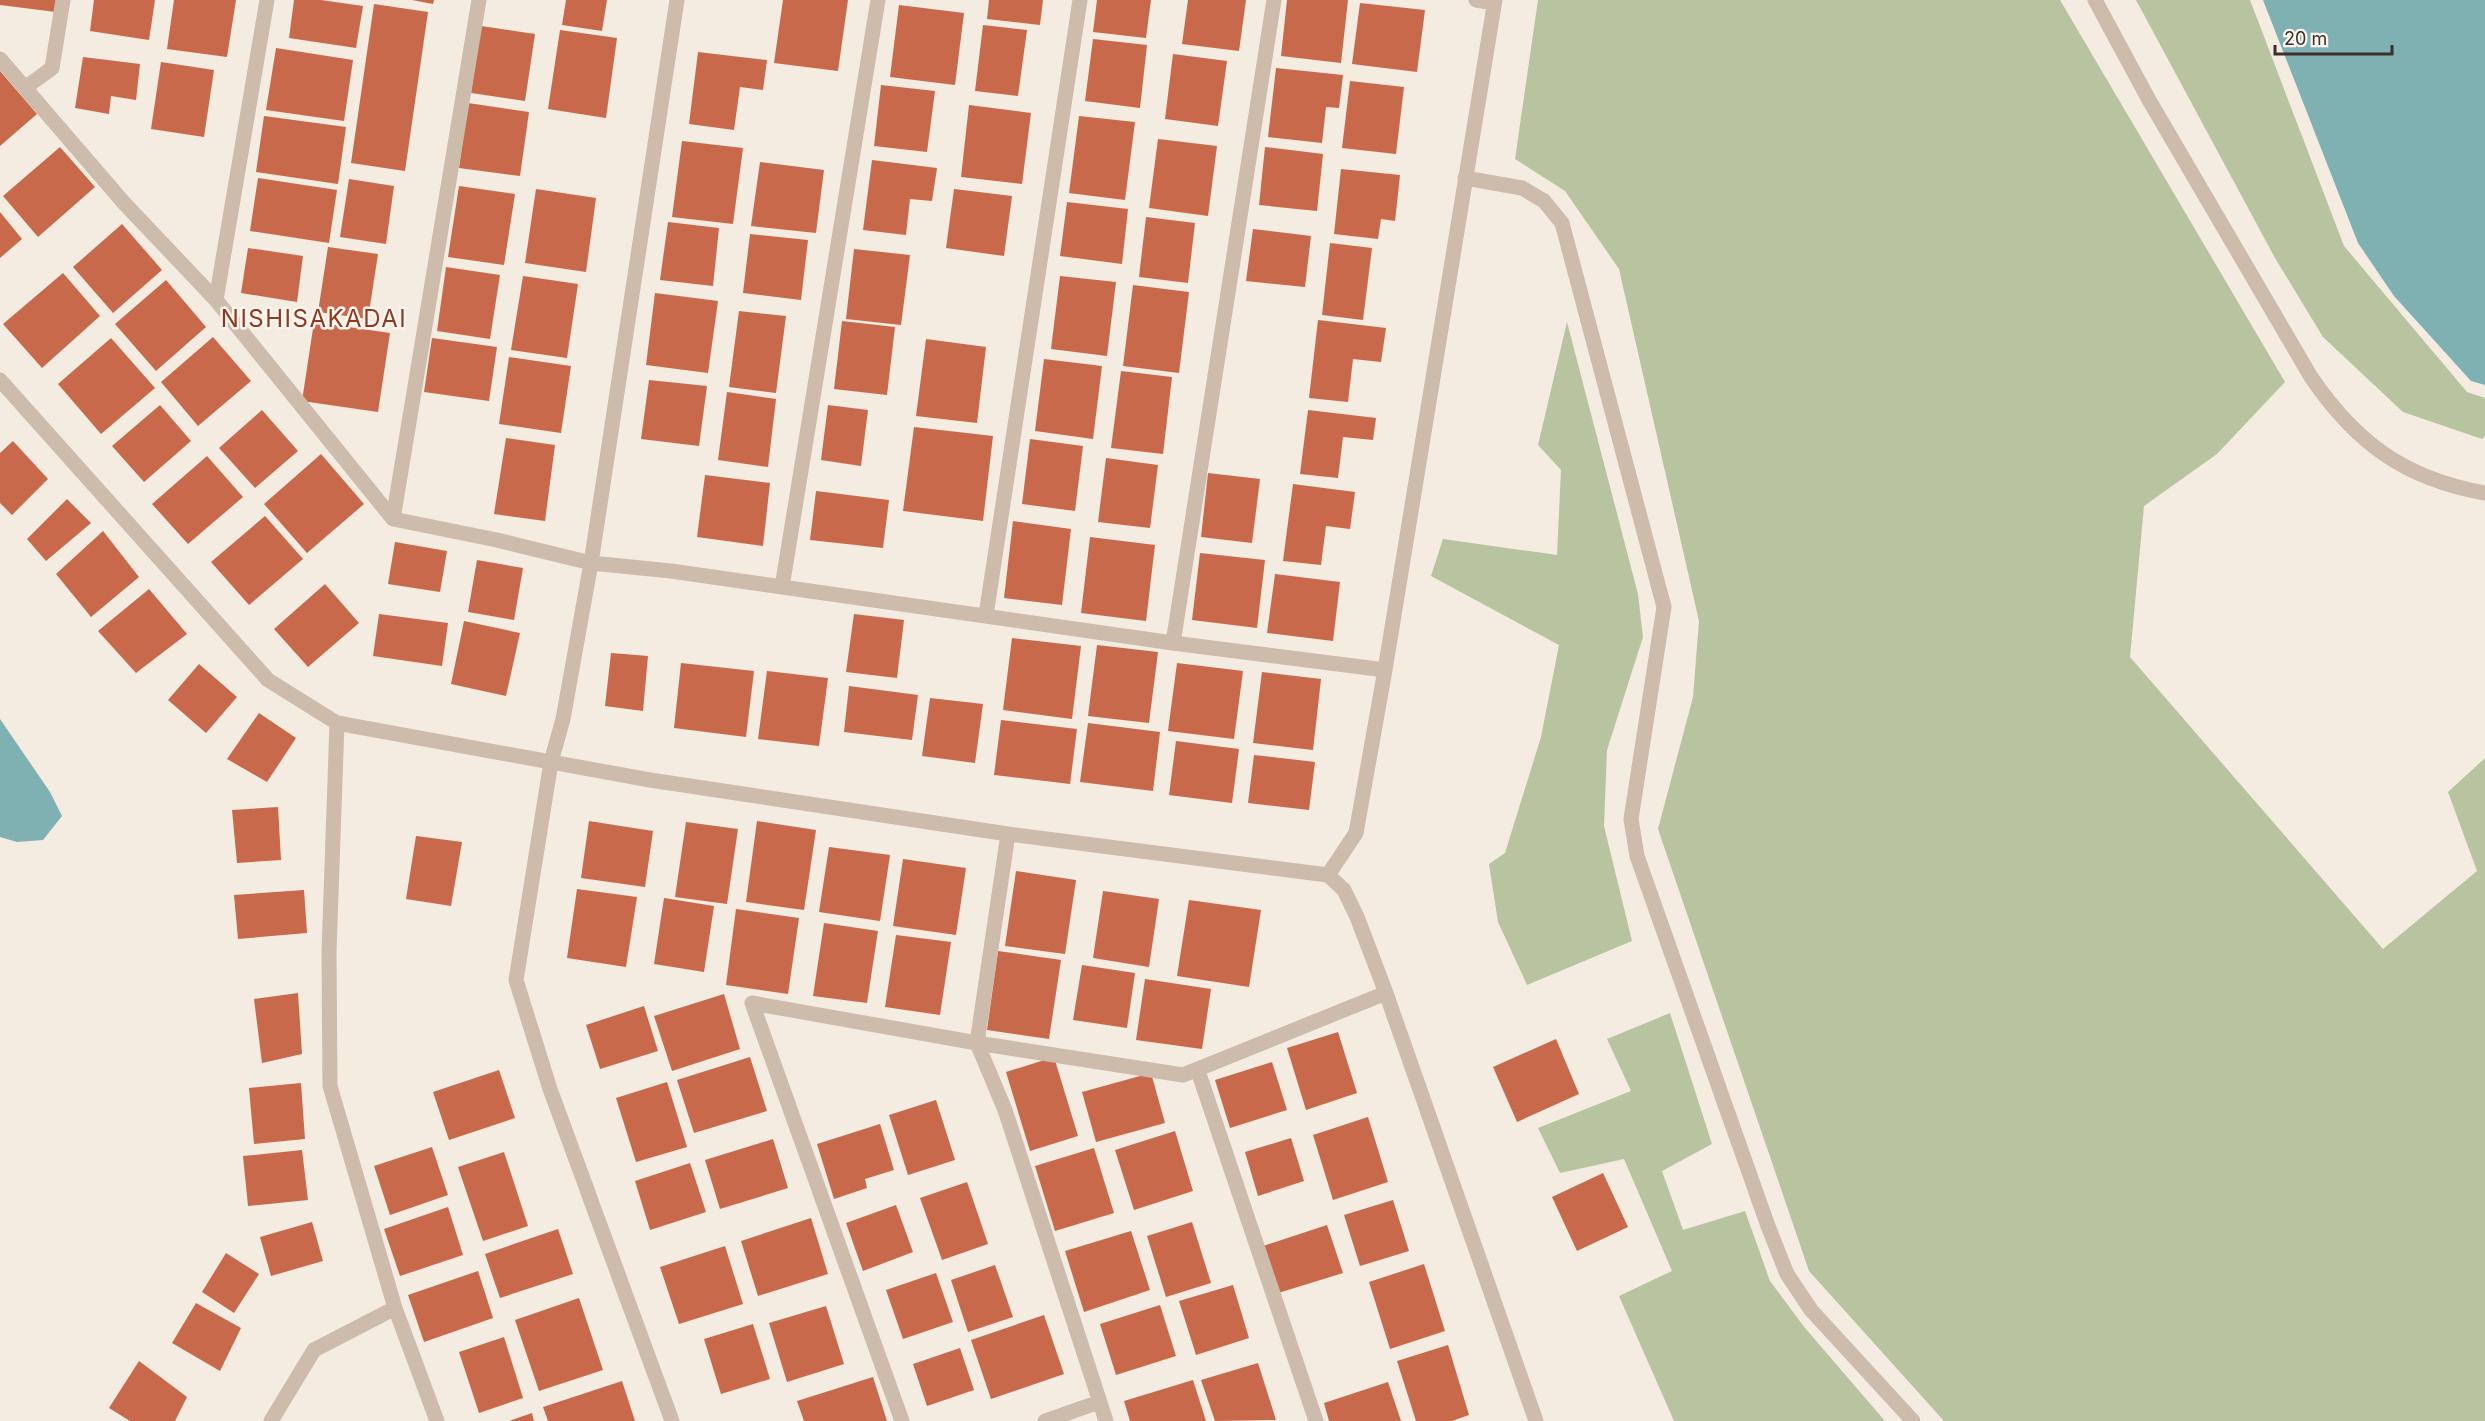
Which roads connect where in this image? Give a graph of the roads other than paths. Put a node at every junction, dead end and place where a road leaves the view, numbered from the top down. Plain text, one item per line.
1 (63, 0) edge
2 (267, 0) edge
3 (479, 0) edge
4 (677, 0) edge
5 (878, 0) edge
6 (1080, 0) edge
7 (1274, 0) edge
8 (1476, 0) edge
9 (2095, 0) edge
10 (1494, 2) edge
11 (0, 59) edge
12 (25, 88) junction
13 (1465, 178) junction
14 (216, 300) junction
15 (0, 380) edge
16 (2485, 493) edge
17 (393, 519) junction
18 (591, 563) junction
19 (782, 587) junction
20 (986, 615) junction
21 (1173, 643) junction
22 (1385, 670) junction
23 (337, 723) junction
24 (551, 762) junction
25 (1008, 834) junction
26 (1328, 875) junction
27 (1386, 993) junction
28 (977, 1043) junction
29 (1198, 1071) junction
30 (395, 1308) junction
31 (1099, 1402) junction
32 (272, 1421) edge
33 (436, 1421) edge
34 (672, 1421) edge
35 (902, 1421) edge
36 (1045, 1421) edge
37 (1106, 1421) edge
38 (1316, 1421) edge
39 (1536, 1421) edge
40 (1913, 1421) edge

1 - 12 street
2 - 14 street
3 - 17 street
4 - 18 street
5 - 19 street
6 - 20 street
7 - 21 street
8 - 10 street
9 - 16 street
10 - 13 street
11 - 12 street
12 - 14 street
13 - 22 street
13 - 40 street
14 - 17 street
15 - 23 street
17 - 18 street
18 - 19 street
18 - 24 street
19 - 20 street
20 - 21 street
21 - 22 street
22 - 26 street
23 - 24 street
23 - 30 street
24 - 25 street
24 - 34 street
25 - 26 street
25 - 28 street
26 - 27 street
27 - 29 street
27 - 39 street
28 - 29 street
28 - 31 street
28 - 35 street
29 - 38 street
30 - 32 street
30 - 33 street
31 - 36 street
31 - 37 street

